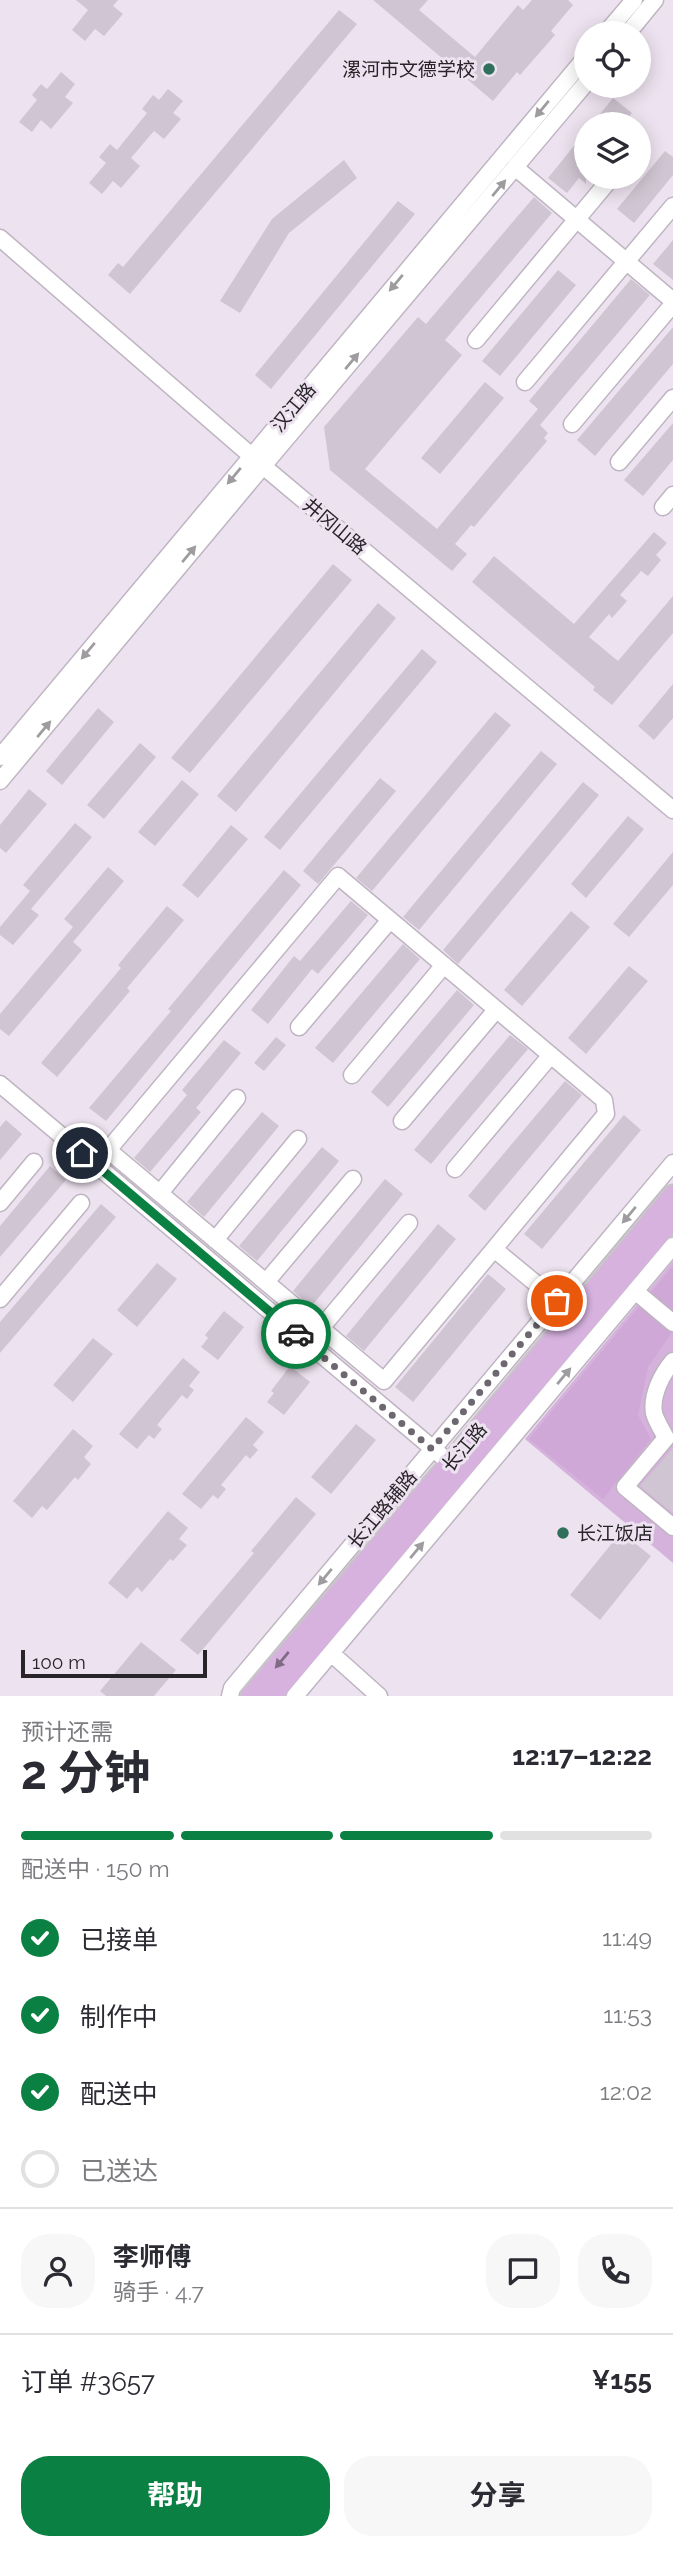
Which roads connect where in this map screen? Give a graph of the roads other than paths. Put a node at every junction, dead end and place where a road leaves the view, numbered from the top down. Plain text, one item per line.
1 (634, 0) edge
2 (656, 0) edge
3 (616, 21) edge
4 (638, 21) edge
5 (574, 72) edge
6 (574, 98) edge
7 (516, 169) junction
8 (602, 189) edge
9 (673, 206) edge
10 (576, 220) junction
11 (0, 238) edge
12 (626, 261) junction
13 (673, 302) edge
14 (476, 340) dead end
15 (525, 382) dead end
16 (673, 398) edge
17 (572, 424) dead end
18 (257, 461) junction
19 (619, 462) dead end
20 (0, 757) edge
21 (0, 781) edge
22 (673, 810) edge
23 (390, 920) junction
24 (444, 965) junction
25 (496, 1010) junction
26 (299, 1027) dead end
27 (551, 1055) junction
28 (352, 1075) dead end
29 (0, 1084) edge
30 (237, 1098) dead end
31 (402, 1121) dead end
32 (298, 1139) dead end
33 (34, 1162) dead end
34 (673, 1163) edge
35 (455, 1169) dead end
36 (353, 1179) dead end
37 (160, 1194) junction
38 (673, 1195) edge
39 (0, 1203) edge
40 (81, 1203) dead end
41 (673, 1218) edge
42 (409, 1223) dead end
43 (215, 1240) junction
44 (673, 1246) edge
45 (494, 1249) junction
46 (266, 1282) junction
47 (635, 1291) junction
48 (0, 1298) edge
49 (557, 1301) junction
50 (673, 1323) edge
51 (321, 1328) junction
52 (673, 1361) edge
53 (432, 1449) junction
54 (450, 1462) junction
55 (673, 1527) edge
56 (331, 1653) junction
57 (230, 1696) edge
58 (251, 1696) edge
59 (272, 1696) edge
60 (295, 1696) edge
61 (379, 1696) edge

1 - 3 street
2 - 4 street
5 -> 18 street, 汉江路
6 - 7 street, 汉江路
7 - 10 street
18 -> 7 street, 汉江路
8 - 10 street
9 - 12 street
10 - 12 street
10 - 14 street
11 - 18 street, 井冈山路
12 - 13 street
12 - 15 street
13 - 17 street
16 - 19 street
18 -> 20 street, 汉江路
21 -> 18 street, 汉江路
18 - 22 street, 井冈山路
23 - 24 street
23 - 26 street
23 - 37 street
24 - 25 street
24 - 28 street
25 - 27 street
25 - 31 street
27 - 35 street
27 - 45 street
29 - 53 street
30 - 37 street
32 - 43 street
33 - 39 street
34 -> 49 street, 长江路辅路
36 - 46 street
37 - 43 street
38 - 54 main road, 长江路
40 - 48 street
41 - 59 main road, 长江路
42 - 51 street
43 - 46 street
44 - 47 street
45 - 49 street
45 - 51 street
46 - 51 street
47 - 50 street
56 -> 47 street
49 - 53 street, 长江路辅路
52 - 55 street
53 - 54 street
53 -> 57 street, 长江路辅路
54 -> 58 main road, 长江路
56 - 60 street
56 - 61 street

